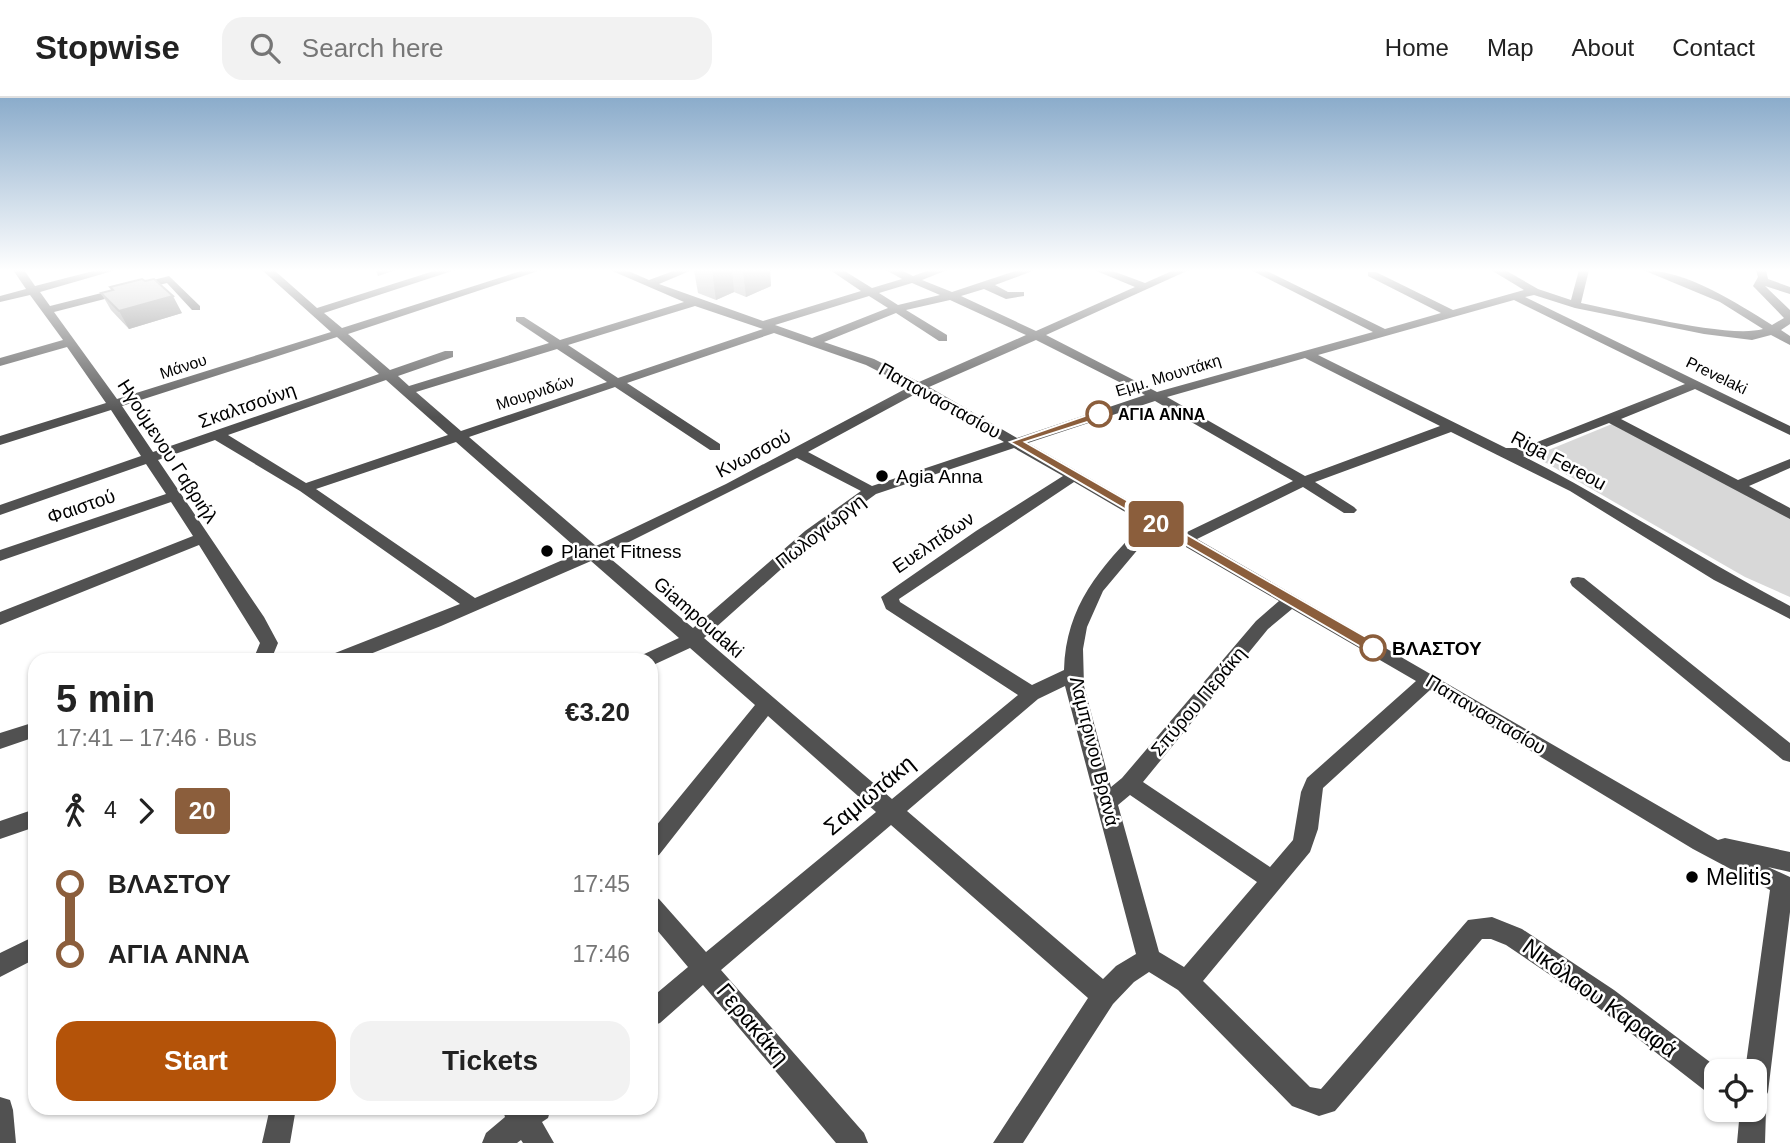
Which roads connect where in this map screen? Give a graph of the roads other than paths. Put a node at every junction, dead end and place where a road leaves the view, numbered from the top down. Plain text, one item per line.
1 (55, 319) edge
2 (323, 319) edge
3 (380, 319) edge
4 (520, 319) dead end
5 (640, 319) edge
6 (745, 319) edge
7 (788, 319) edge
8 (872, 319) edge
9 (912, 319) edge
10 (1002, 319) edge
11 (1076, 319) edge
12 (1356, 319) edge
13 (1428, 319) edge
14 (1561, 319) edge
15 (1649, 319) edge
16 (1752, 319) edge
17 (1789, 319) edge
18 (769, 327) junction
19 (1381, 331) junction
20 (1771, 331) junction
21 (338, 332) junction
22 (1040, 336) junction
23 (943, 338) dead end
24 (816, 341) junction
25 (1790, 341) edge
26 (70, 342) junction
27 (560, 343) junction
28 (1304, 353) junction
29 (449, 354) dead end
30 (0, 362) edge
31 (388, 375) junction
32 (618, 383) junction
33 (1697, 384) junction
34 (919, 387) junction
35 (407, 391) junction
36 (1156, 396) junction
37 (115, 405) junction
38 (1611, 419) junction
39 (1451, 427) junction
40 (1790, 431) edge
41 (219, 436) junction
42 (458, 436) junction
43 (0, 441) edge
44 (1016, 442) junction
45 (715, 447) dead end
46 (1501, 452) junction
47 (797, 453) junction
48 (150, 458) junction
49 (1790, 463) edge
50 (1075, 475) junction
51 (1304, 481) junction
52 (1737, 486) junction
53 (305, 488) junction
54 (871, 491) junction
55 (175, 496) junction
56 (0, 509) edge
57 (1349, 510) dead end
58 (1790, 514) edge
59 (1153, 522) junction
60 (202, 538) junction
61 (1185, 539) junction
62 (594, 553) junction
63 (0, 556) edge
64 (1578, 582) dead end
65 (1291, 600) junction
66 (471, 604) junction
67 (1790, 613) edge
68 (0, 619) edge
69 (692, 639) junction
70 (265, 653) edge
71 (354, 653) edge
72 (658, 655) edge
73 (1073, 674) junction
74 (1429, 680) junction
75 (1031, 694) junction
76 (767, 704) junction
77 (28, 731) edge
78 (0, 741) edge
79 (1790, 754) edge
80 (1129, 784) junction
81 (1107, 802) junction
82 (891, 811) junction
83 (28, 820) edge
84 (0, 830) edge
85 (658, 839) edge
86 (1787, 879) edge
87 (1272, 880) junction
88 (658, 914) edge
89 (28, 951) edge
90 (1149, 959) junction
91 (0, 966) edge
92 (706, 969) junction
93 (1186, 982) junction
94 (1104, 996) junction
95 (658, 1008) edge
96 (1760, 1059) edge
97 (1704, 1074) edge
98 (0, 1110) edge
99 (282, 1115) edge
100 (522, 1115) edge
101 (526, 1115) edge
102 (1752, 1122) edge
103 (2, 1143) edge
104 (276, 1143) edge
105 (496, 1143) edge
106 (540, 1143) edge
107 (854, 1143) edge
108 (1007, 1143) edge
109 (1751, 1143) edge

1 - 26 street, Ηγούμενου Γαβριήλ
2 - 21 street, Giampoudaki
3 - 21 street, Μάνου
4 - 27 street
5 - 27 street
6 - 18 street, Παπαναστασίου
7 - 18 street, Μουρνιδών
8 - 24 street
9 - 23 street
10 - 22 street
11 - 22 street, Κνωσσού
12 - 19 street
13 - 19 street, Εμμ. Μουντάκη
14 - 33 street, Prevelaki
15 - 20 street
16 - 20 street
17 - 20 street
18 - 24 street, Παπαναστασίου
18 - 32 street, Μουρνιδών
19 - 28 street, Εμμ. Μουντάκη
20 - 25 street
21 - 31 street, Giampoudaki
21 - 37 street, Μάνου
22 - 34 street, Κνωσσού
22 - 36 street
24 - 34 street, Παπαναστασίου
26 - 30 street
26 - 37 street, Ηγούμενου Γαβριήλ
27 - 32 street
27 - 35 street
28 - 36 street, Εμμ. Μουντάκη
28 - 39 street, Riga Fereou
29 - 31 street, Σκαλτσούνη
31 - 35 street, Giampoudaki
31 - 41 street, Σκαλτσούνη
32 - 42 street, Μουρνιδών
32 - 45 street
33 - 38 street
33 - 40 street, Prevelaki
34 - 44 street, Παπαναστασίου
34 - 47 street, Κνωσσού
35 - 42 street, Giampoudaki
36 - 44 street, Εμμ. Μουντάκη
36 - 51 street
37 - 43 street, Μάνου
37 - 48 street, Ηγούμενου Γαβριήλ
38 - 46 street
38 - 52 street
39 - 46 street, Riga Fereou
39 - 51 street
41 - 48 street, Σκαλτσούνη
41 - 53 street
42 - 53 street, Μουρνιδών
42 - 62 street, Giampoudaki
44 - 50 street, Παπαναστασίου
44 - 54 street, Πωλογιώργη
46 - 67 street, Riga Fereou
47 - 54 street
47 - 62 street, Κνωσσού
48 - 55 street, Ηγούμενου Γαβριήλ
48 - 56 street, Σκαλτσούνη
49 - 52 street
50 - 59 street, Παπαναστασίου
50 - 75 street, Ευελπίδων
51 - 57 street
51 - 61 street
52 - 58 street
53 - 66 street
54 - 69 street, Πωλογιώργη
55 - 60 street, Ηγούμενου Γαβριήλ
55 - 63 street, Φαιστού
59 - 61 street, Παπαναστασίου
59 - 73 street, Λαμπρινου Βρανά
60 - 68 street
60 - 70 street, Ηγούμενου Γαβριήλ
61 - 65 street, Παπαναστασίου
62 - 66 street, Κνωσσού
62 - 69 street, Giampoudaki
64 - 79 street
65 - 74 street, Παπαναστασίου
65 - 80 street, Σπύρου Περάκη
66 - 71 street, Κνωσσού
69 - 72 street, Πωλογιώργη
69 - 76 street, Giampoudaki
73 - 75 street, Σαμιωτάκη
73 - 81 street, Λαμπρινου Βρανά
74 - 86 street, Παπαναστασίου
74 - 87 street
75 - 82 street, Σαμιωτάκη
76 - 82 street, Giampoudaki
76 - 85 street
77 - 78 street
80 - 81 street, Σπύρου Περάκη
80 - 87 street
81 - 90 street, Λαμπρινου Βρανά
82 - 92 street, Σαμιωτάκη
82 - 94 street, Giampoudaki
83 - 84 street
86 - 96 street
87 - 93 street
88 - 92 street, Γερακάκη
89 - 91 street
90 - 93 street
90 - 94 street
92 - 95 street, Σαμιωτάκη
92 - 107 street, Γερακάκη
93 - 97 street, Νικόλαου Καραφά
94 - 108 street
98 - 103 street
99 - 104 street
100 - 105 street
101 - 106 street
102 - 109 street

